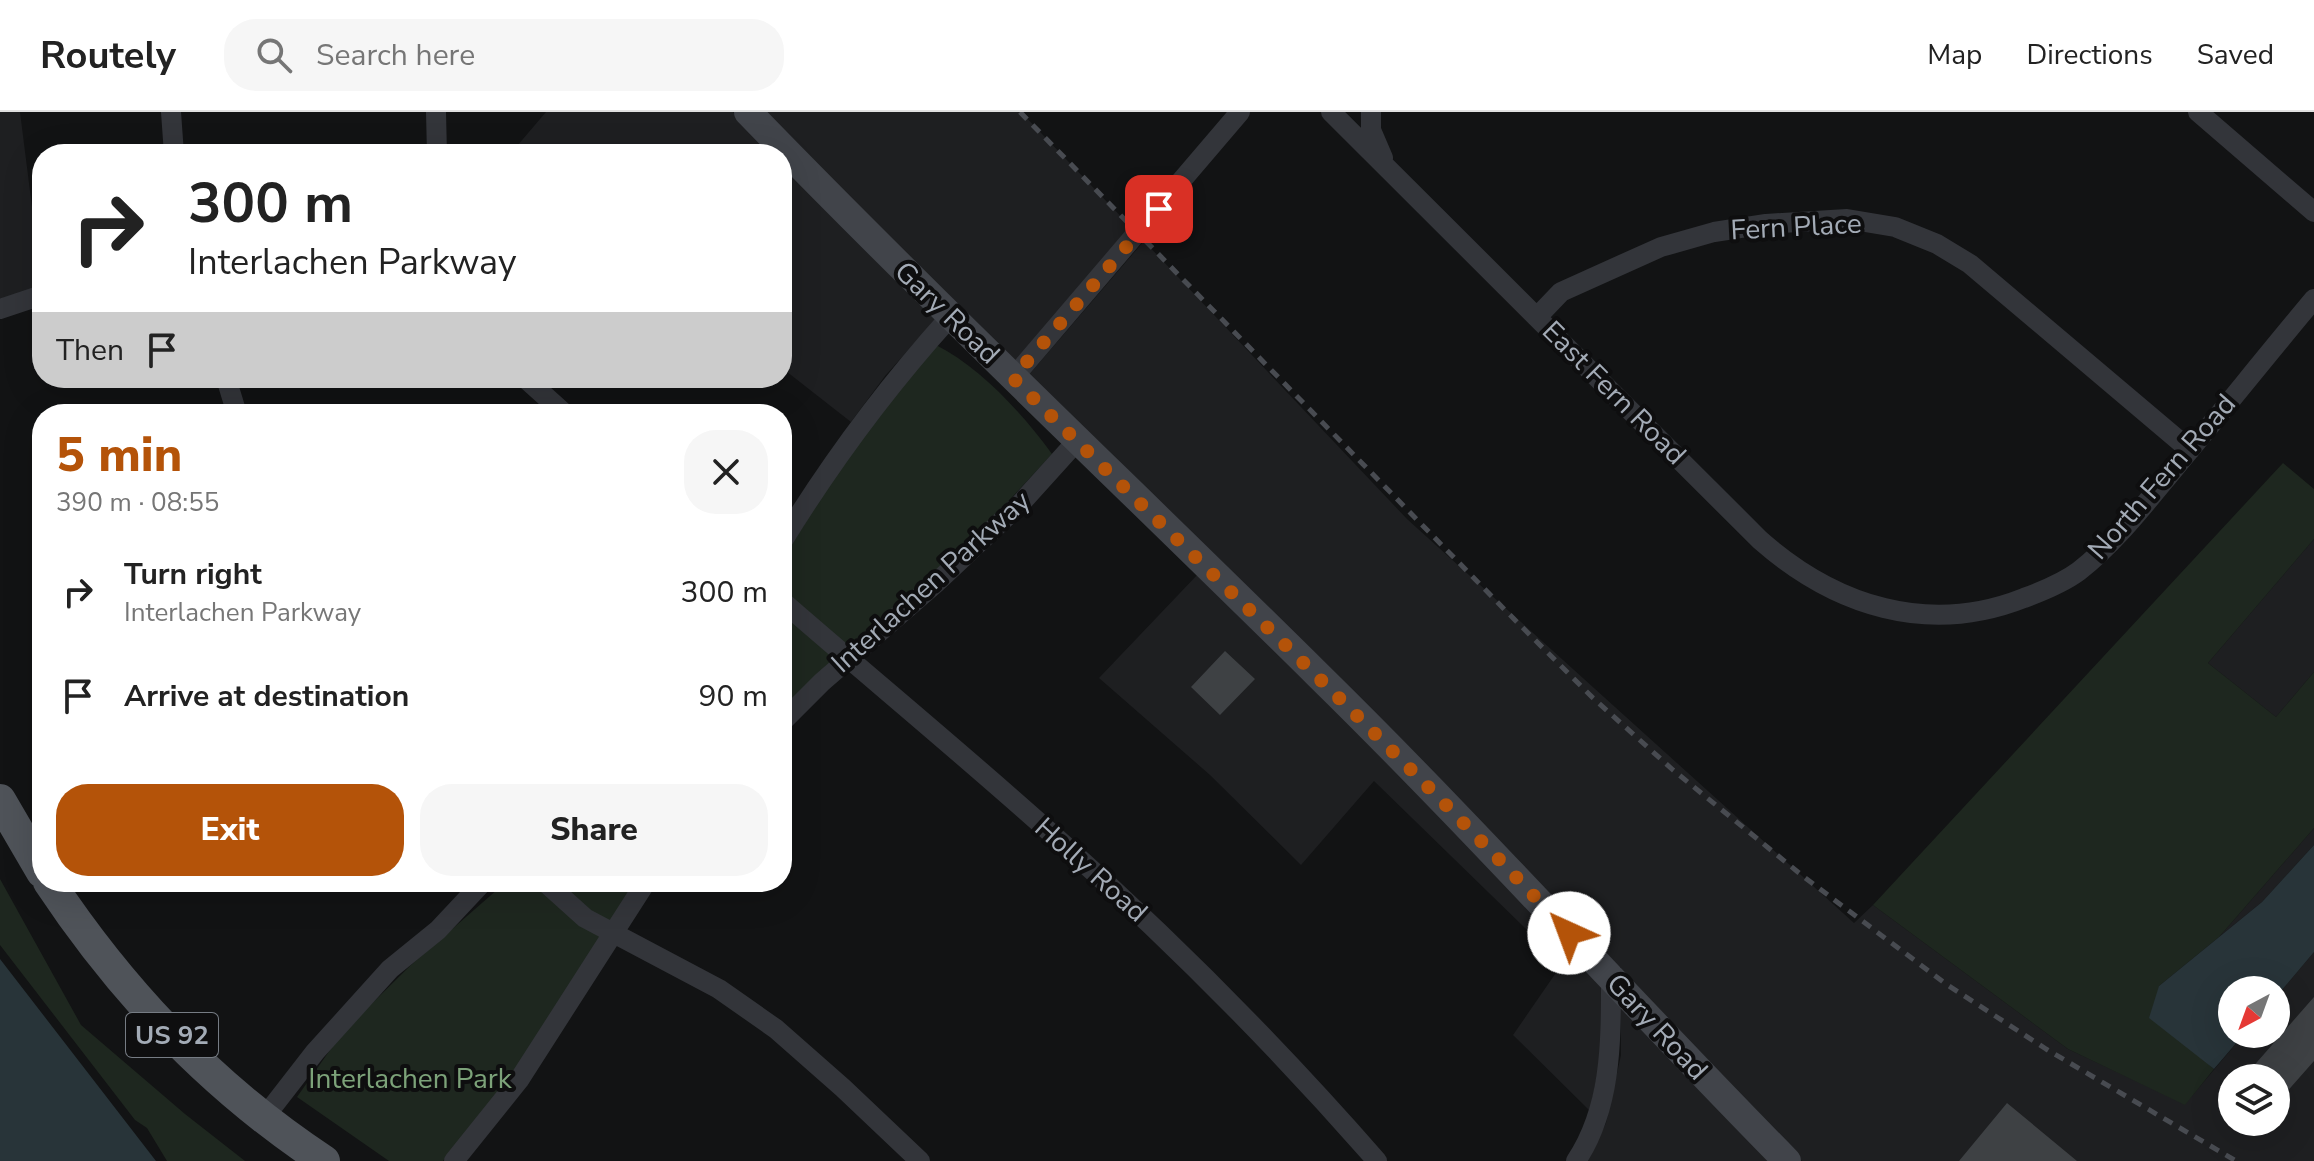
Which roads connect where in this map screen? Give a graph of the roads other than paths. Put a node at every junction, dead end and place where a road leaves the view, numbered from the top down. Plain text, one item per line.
1 (171, 112) edge
2 (436, 112) edge
3 (748, 112) edge
4 (1240, 112) edge
5 (1331, 112) edge
6 (1371, 112) edge
7 (2198, 112) edge
8 (173, 144) edge
9 (437, 144) edge
10 (780, 144) edge
11 (792, 157) edge
12 (1386, 165) junction
13 (2314, 212) edge
14 (32, 298) edge
15 (2314, 299) edge
16 (0, 309) edge
17 (1538, 316) junction
18 (950, 317) junction
19 (1013, 378) junction
20 (536, 388) edge
21 (554, 404) edge
22 (1077, 441) junction
23 (2190, 450) junction
24 (792, 527) edge
25 (792, 610) edge
26 (1931, 615) joint
27 (849, 658) junction
28 (792, 712) edge
29 (0, 800) edge
30 (32, 855) edge
31 (55, 892) edge
32 (474, 892) edge
33 (556, 892) edge
34 (639, 892) edge
35 (611, 933) junction
36 (1611, 978) junction
37 (263, 1119) junction
38 (324, 1161) edge
39 (454, 1161) edge
40 (920, 1161) edge
41 (1377, 1161) edge
42 (1576, 1161) edge
43 (1787, 1161) edge

1 - 8 street
2 - 9 street
3 - 10 main road, Gary Road
4 - 19 street
5 - 12 street, East Fern Road
6 - 12 street
7 - 13 street
11 - 18 main road, Gary Road
12 - 17 street, East Fern Road
14 - 16 street
15 - 23 street, North Fern Road
17 - 23 street, Fern Place
17 - 26 street, East Fern Road
18 - 19 main road, Gary Road
18 - 24 street
19 - 22 main road, Gary Road
20 - 21 street
22 - 27 street, Interlachen Parkway
22 - 36 main road, Gary Road
23 - 26 street, North Fern Road
25 - 27 street, Holly Road
27 - 28 street, Interlachen Parkway
27 - 41 street, Holly Road
29 - 30 main road
31 - 37 main road, US 92
32 - 37 street
33 - 35 street
34 - 35 street
35 - 39 street
35 - 40 street
36 - 42 street
36 - 43 main road, Gary Road
37 - 38 main road, US 92

